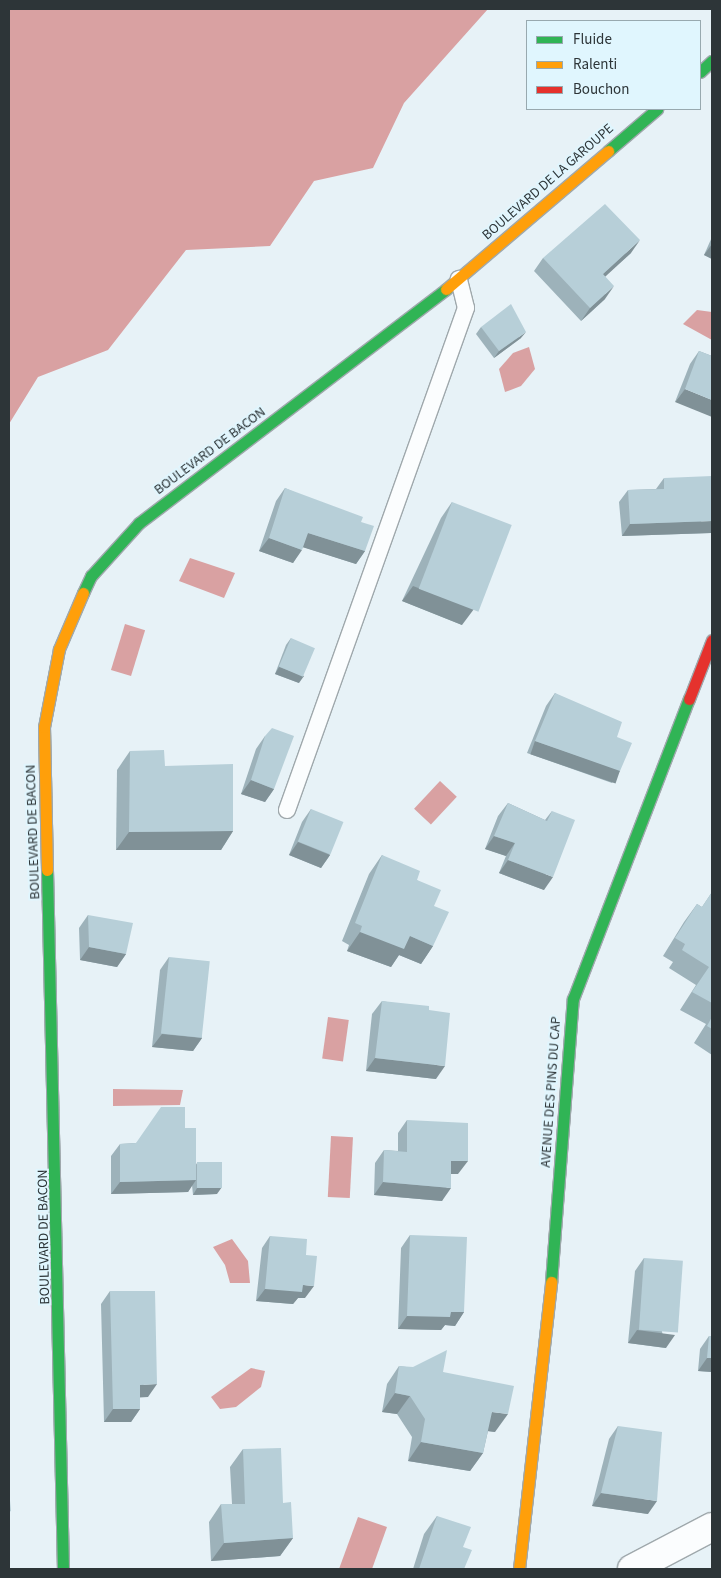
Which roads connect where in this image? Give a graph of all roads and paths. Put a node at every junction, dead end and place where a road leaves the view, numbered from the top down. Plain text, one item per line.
1 (712, 61) edge
2 (701, 71) edge
3 (656, 110) edge
4 (459, 279) junction
5 (712, 640) edge
6 (287, 810) dead end
7 (712, 1527) edge
8 (63, 1569) edge
9 (519, 1569) edge
10 (632, 1569) edge

1 - 2 street
3 - 4 street, BOULEVARD DE LA GAROUPE
4 - 6 lane
4 - 8 street, BOULEVARD DE BACON
5 - 9 street, AVENUE DES PINS DU CAP
7 - 10 street

